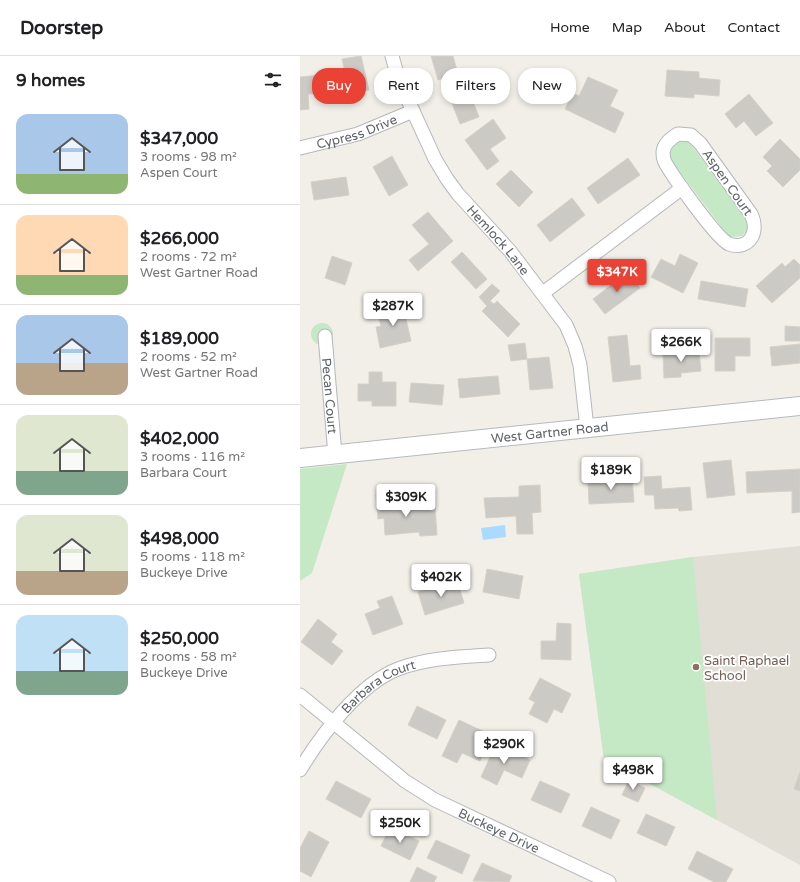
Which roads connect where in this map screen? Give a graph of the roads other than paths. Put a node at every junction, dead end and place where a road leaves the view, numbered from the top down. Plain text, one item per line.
1 (392, 56) edge
2 (413, 111) junction
3 (300, 148) edge
4 (682, 188) junction
5 (543, 293) junction
6 (325, 336) dead end
7 (800, 406) edge
8 (587, 428) junction
9 (336, 455) junction
10 (300, 458) edge
11 (489, 655) dead end
12 (300, 695) edge
13 (334, 723) junction
14 (300, 770) edge
15 (609, 882) edge

1 - 2 street, Hemlock Lane
2 - 3 street, Cypress Drive
2 - 5 street, Hemlock Lane
4 - 4 street, Aspen Court
4 - 5 street
5 - 8 street, Hemlock Lane
6 - 9 street, Pecan Court
7 - 8 street, West Gartner Road
8 - 9 street, West Gartner Road
9 - 10 street, West Gartner Road
11 - 13 street, Barbara Court
12 - 13 street, Buckeye Drive
13 - 14 street, Barbara Court
13 - 15 street, Buckeye Drive

